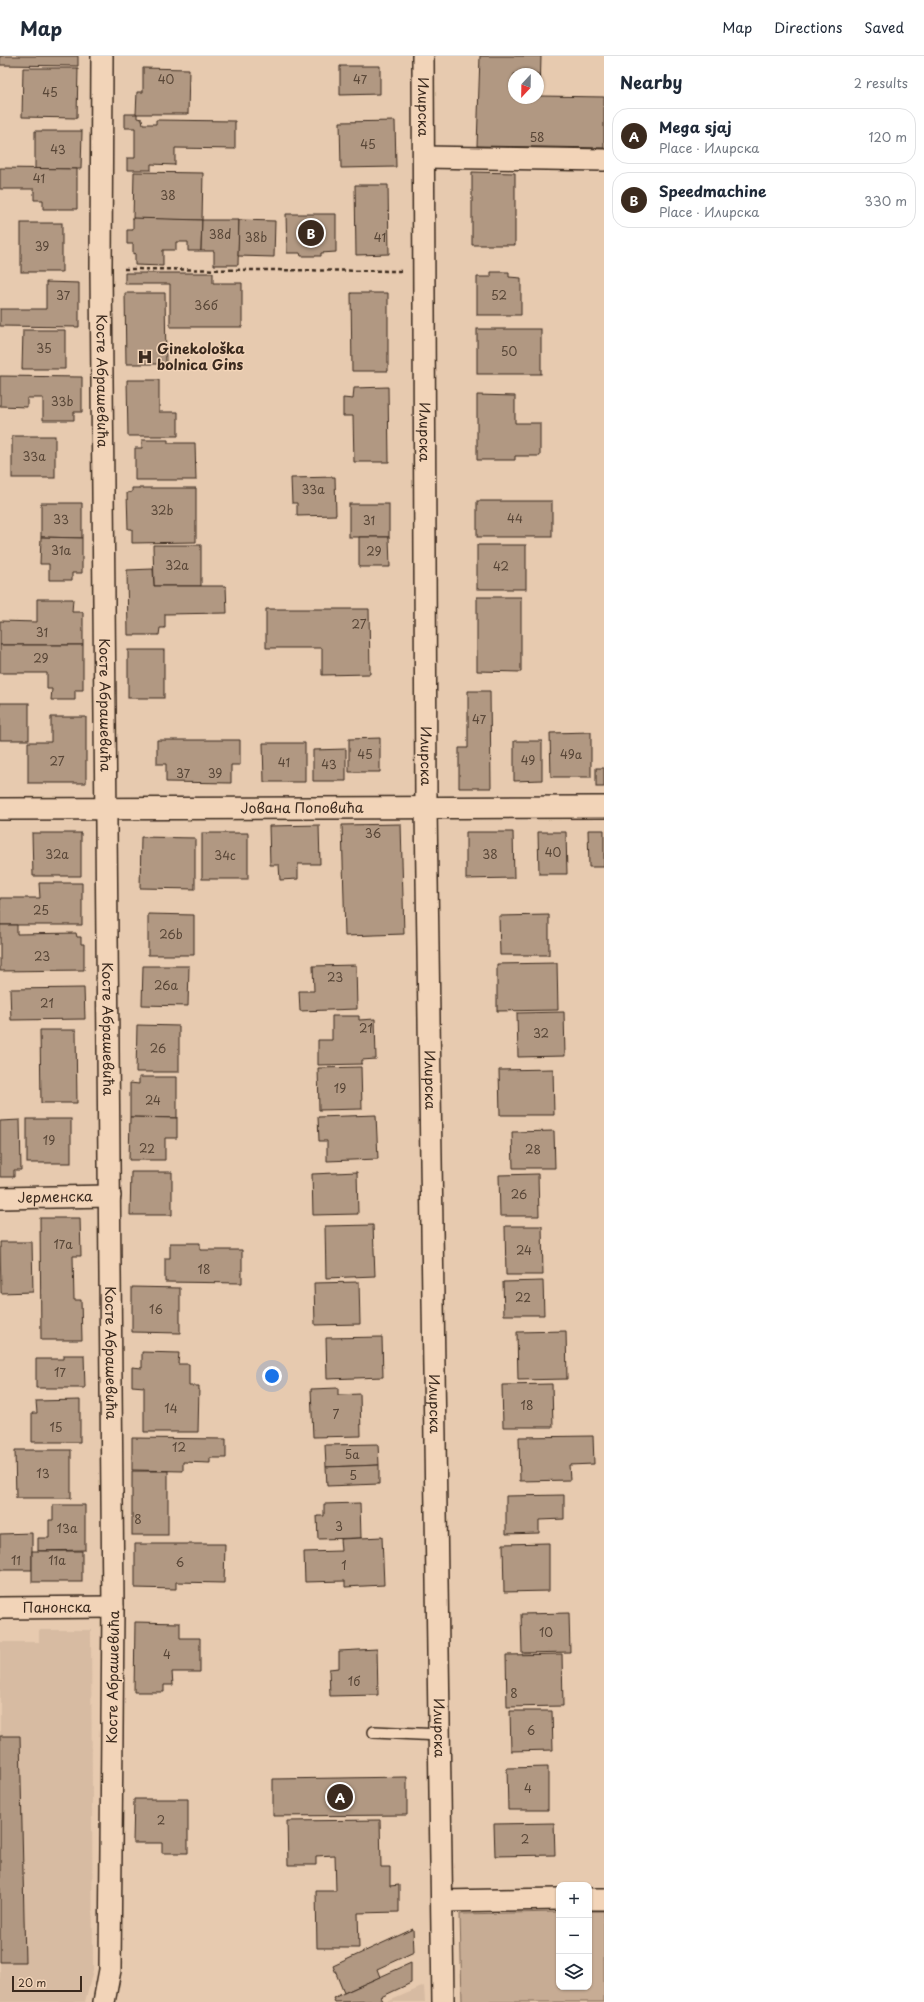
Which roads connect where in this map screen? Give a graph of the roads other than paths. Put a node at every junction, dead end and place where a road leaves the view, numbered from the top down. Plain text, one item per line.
1 (102, 56) edge
2 (423, 56) edge
3 (424, 157) junction
4 (604, 160) edge
5 (604, 806) edge
6 (426, 808) junction
7 (0, 810) edge
8 (106, 810) junction
9 (110, 1196) junction
10 (0, 1198) edge
11 (113, 1607) junction
12 (0, 1608) edge
13 (374, 1732) dead end
14 (440, 1735) junction
15 (556, 1899) edge
16 (592, 1899) edge
17 (604, 1899) edge
18 (442, 1901) junction
19 (104, 2002) edge
20 (443, 2002) edge

1 - 8 street, Косте Абрашевића
2 - 3 street, Илирска
3 - 4 street, Илирска
3 - 6 street, Илирска
5 - 6 street, Јована Поповића
6 - 8 street, Јована Поповића
6 - 14 street, Илирска
7 - 8 street, Јована Поповића
8 - 9 street, Косте Абрашевића
9 - 10 street, Јерменска
9 - 11 street, Косте Абрашевића
11 - 12 street, Панонска
11 - 19 street, Косте Абрашевића
13 - 14 lane
14 - 18 street, Илирска
15 - 18 street
16 - 17 street
18 - 20 street, Илирска

